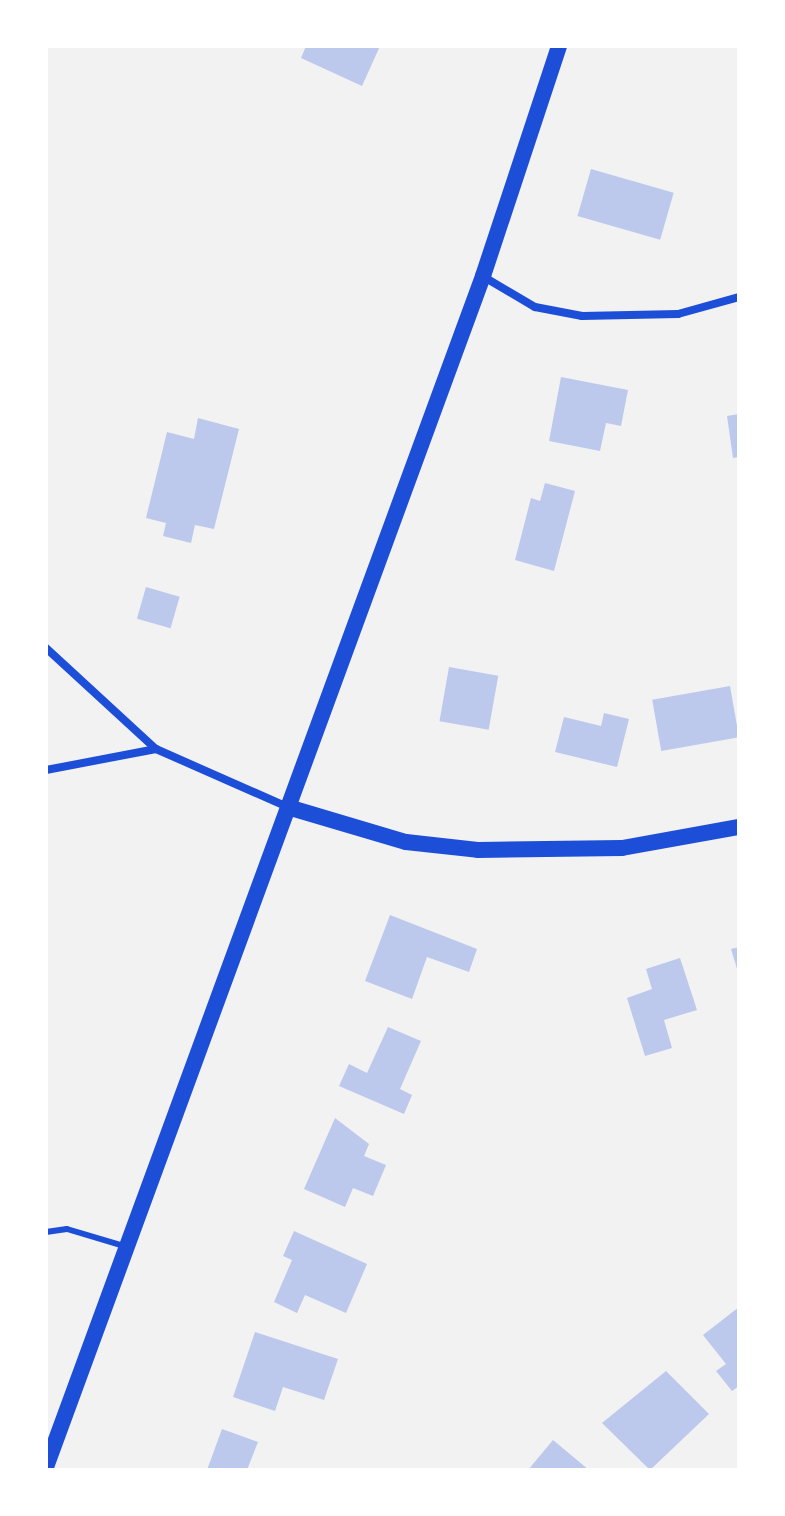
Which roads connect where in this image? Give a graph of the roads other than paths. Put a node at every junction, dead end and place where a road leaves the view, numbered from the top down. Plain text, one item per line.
1 (559, 46) edge
2 (483, 276) junction
3 (739, 297) edge
4 (46, 648) edge
5 (156, 749) junction
6 (46, 770) edge
7 (291, 808) junction
8 (739, 827) edge
9 (46, 1232) edge
10 (124, 1246) junction
11 (46, 1467) edge

1 - 2 main road
2 - 3 street
2 - 7 main road
4 - 5 street
5 - 6 street
5 - 7 street
7 - 8 main road
7 - 10 main road
9 - 10 lane
10 - 11 main road

